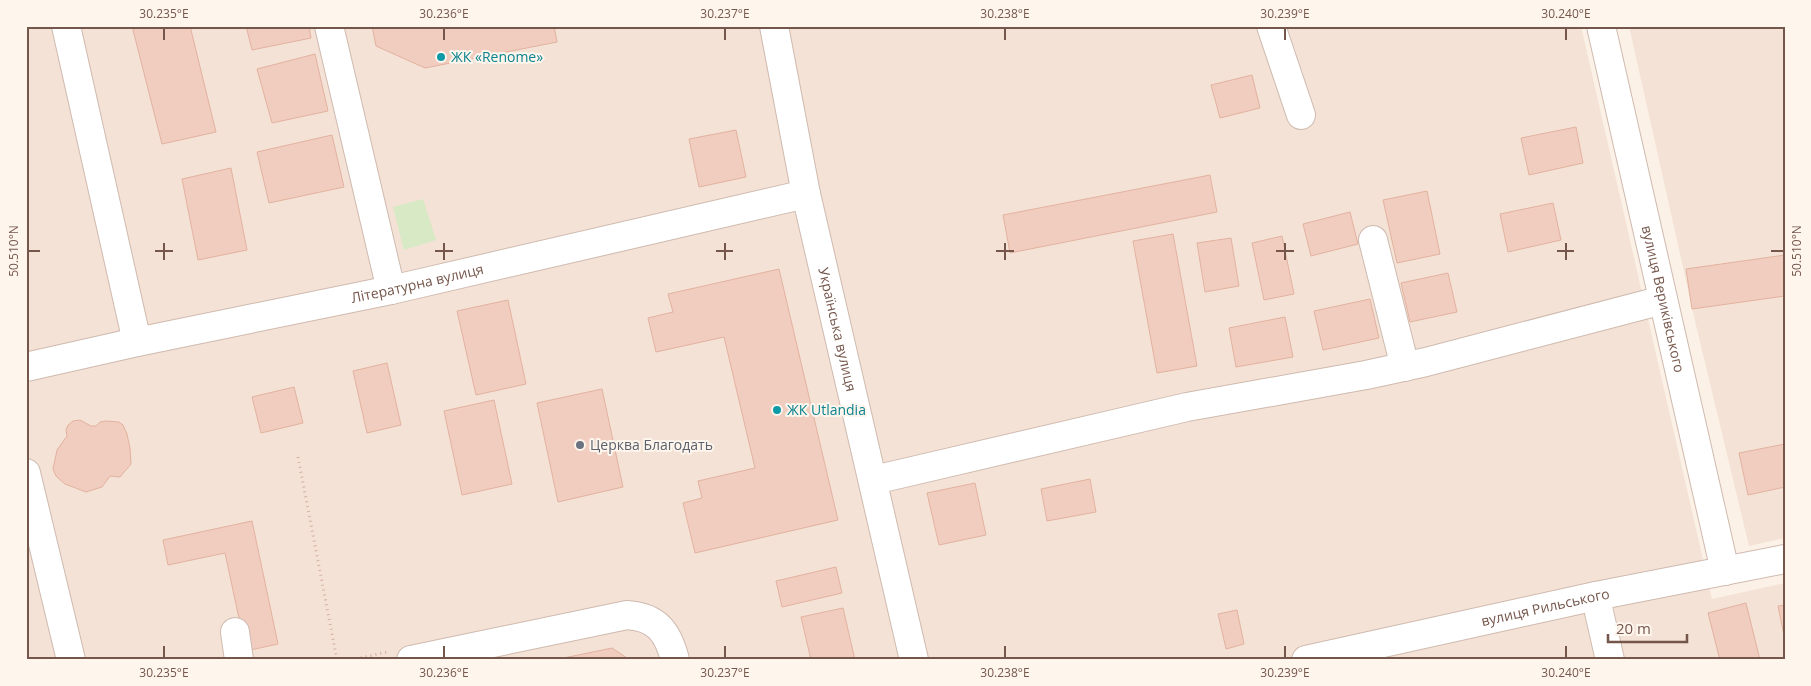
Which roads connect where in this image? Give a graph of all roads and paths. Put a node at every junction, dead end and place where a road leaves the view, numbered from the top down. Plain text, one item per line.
1 (66, 26) edge
2 (329, 26) edge
3 (774, 26) edge
4 (1271, 26) edge
5 (1601, 26) edge
6 (1302, 115) dead end
7 (806, 194) junction
8 (1373, 240) dead end
9 (391, 290) junction
10 (1663, 300) junction
11 (137, 342) junction
12 (1405, 366) junction
13 (26, 367) edge
14 (298, 457) dead end
15 (26, 473) edge
16 (874, 480) junction
17 (1785, 559) edge
18 (1725, 571) junction
19 (1596, 596) junction
20 (235, 632) dead end
21 (71, 660) edge
22 (240, 660) edge
23 (337, 660) edge
24 (411, 660) edge
25 (675, 660) edge
26 (914, 660) edge
27 (1306, 660) edge
28 (1610, 660) edge

1 - 11 street
2 - 9 street
3 - 7 street, Українська вулиця
4 - 6 street
5 - 10 street, вулиця Вериківського
7 - 9 street, Літературна вулиця
7 - 16 street, Українська вулиця
8 - 12 street
9 - 11 street, Літературна вулиця
10 - 12 street
10 - 18 street, вулиця Вериківського
11 - 13 street, Літературна вулиця
12 - 16 street
14 - 23 path
15 - 21 street
16 - 26 street, Українська вулиця
17 - 18 street, вулиця Рильського
18 - 19 street, вулиця Рильського
19 - 27 street, вулиця Рильського
19 - 28 street
20 - 22 street
24 - 25 street

